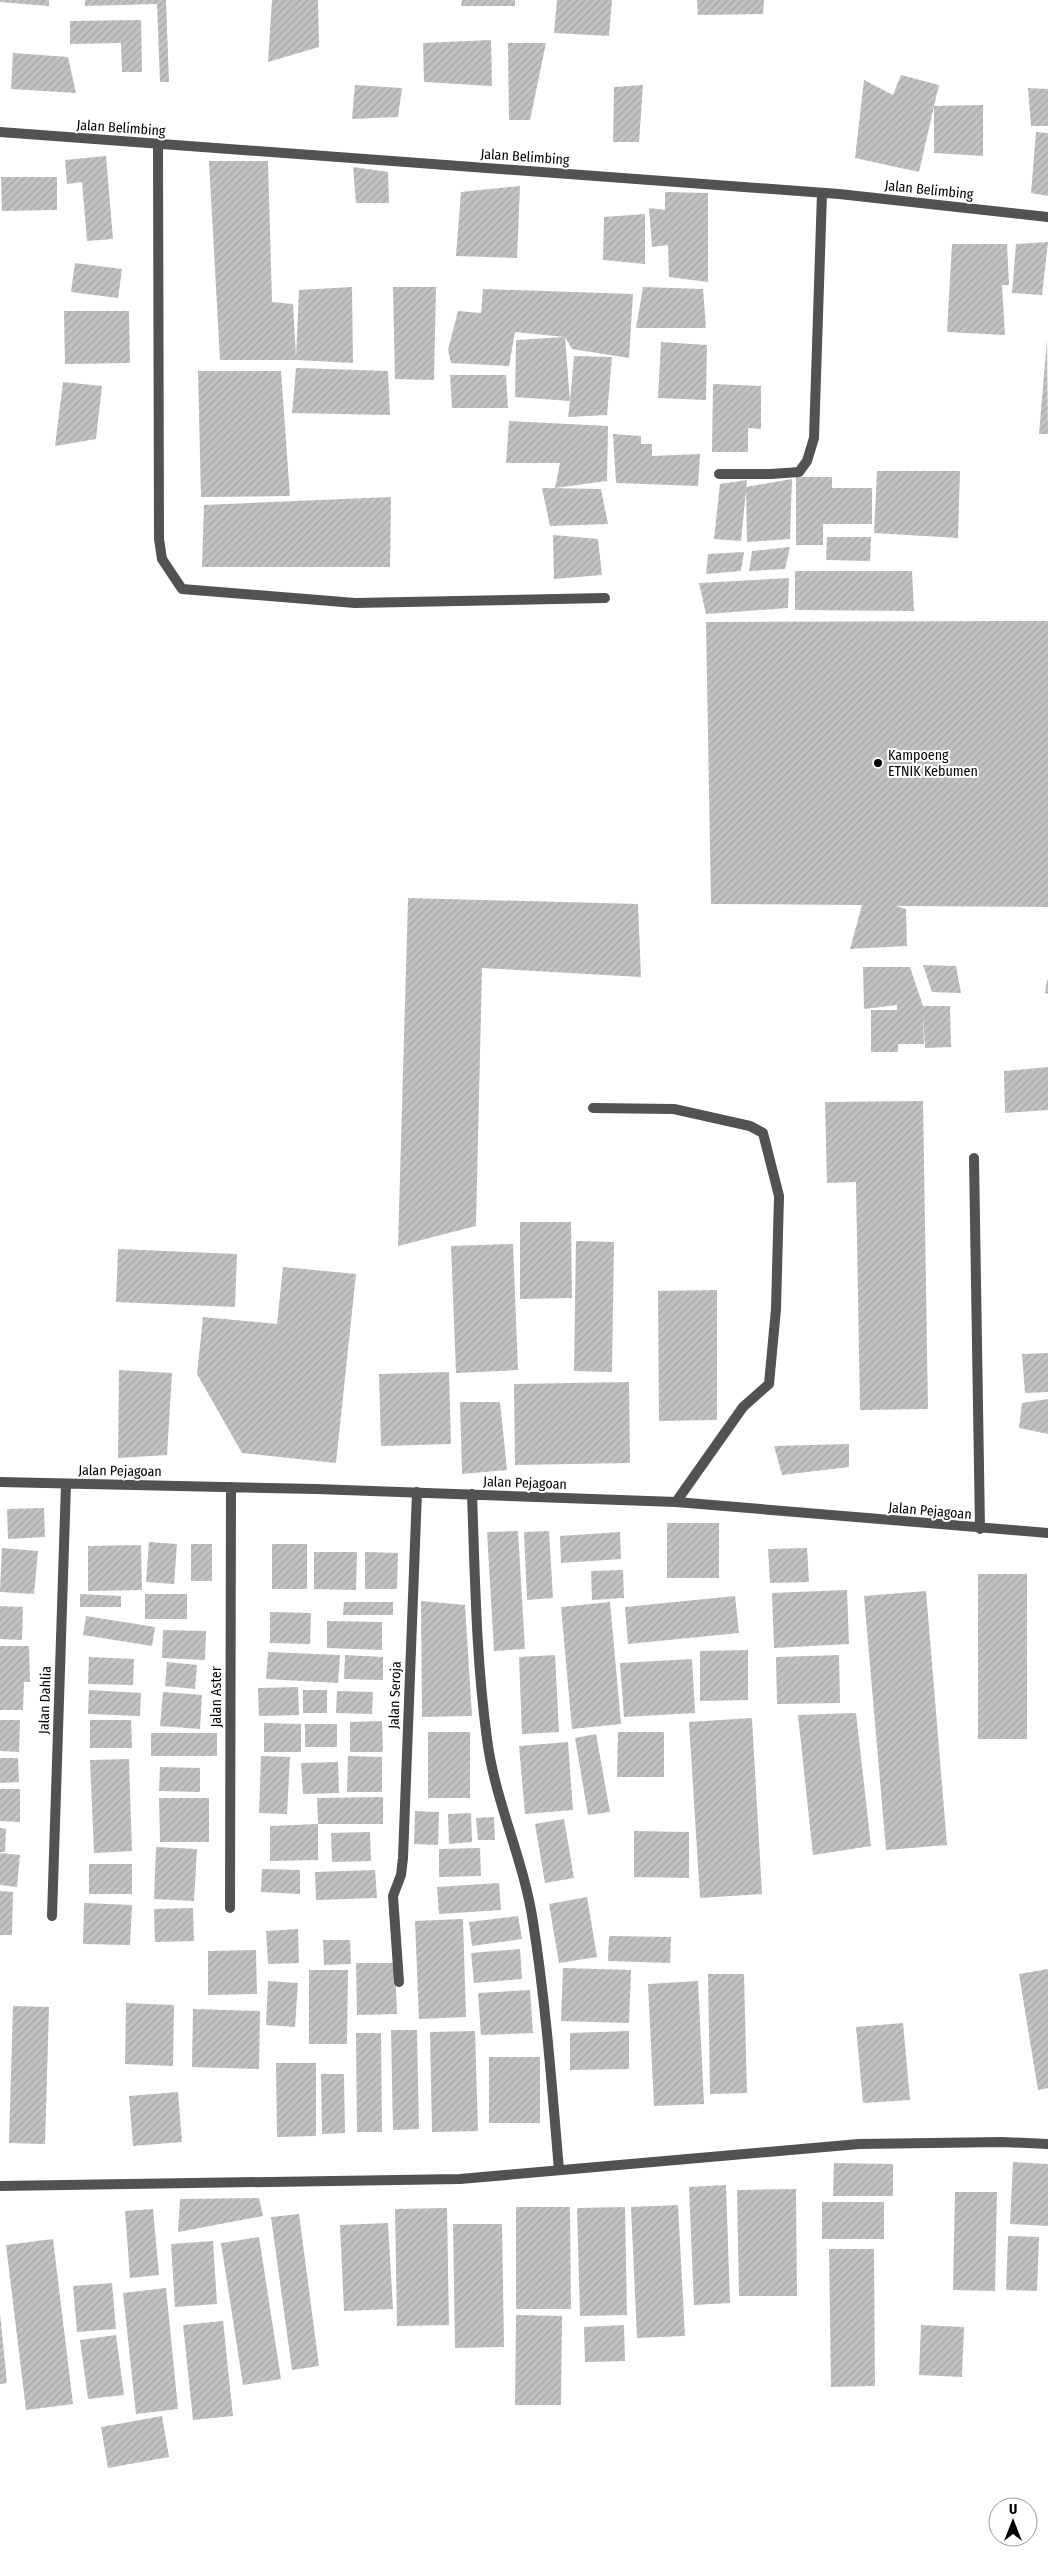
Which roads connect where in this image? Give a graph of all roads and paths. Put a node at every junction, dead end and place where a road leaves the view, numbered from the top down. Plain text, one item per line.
1 (0, 132) edge
2 (158, 144) junction
3 (822, 193) junction
4 (1048, 217) edge
5 (719, 474) dead end
6 (605, 598) dead end
7 (593, 1108) dead end
8 (974, 1158) dead end
9 (0, 1482) edge
10 (66, 1484) junction
11 (231, 1487) junction
12 (417, 1492) junction
13 (472, 1494) junction
14 (676, 1502) junction
15 (980, 1530) junction
16 (1048, 1533) edge
17 (230, 1908) dead end
18 (52, 1916) dead end
19 (399, 1982) dead end
20 (1048, 2144) edge
21 (559, 2170) junction
22 (0, 2186) edge

1 - 2 street, Jalan Belimbing
2 - 3 street, Jalan Belimbing
2 - 6 street
3 - 4 street, Jalan Belimbing
3 - 5 street
7 - 14 street
8 - 15 street
9 - 10 street, Jalan Pejagoan
10 - 11 street, Jalan Pejagoan
10 - 18 street, Jalan Dahlia
11 - 12 street, Jalan Pejagoan
11 - 17 street, Jalan Aster
12 - 13 street, Jalan Pejagoan
12 - 19 street, Jalan Seroja
13 - 14 street, Jalan Pejagoan
13 - 21 street
14 - 15 street, Jalan Pejagoan
15 - 16 street, Jalan Pejagoan
20 - 21 street
21 - 22 street

